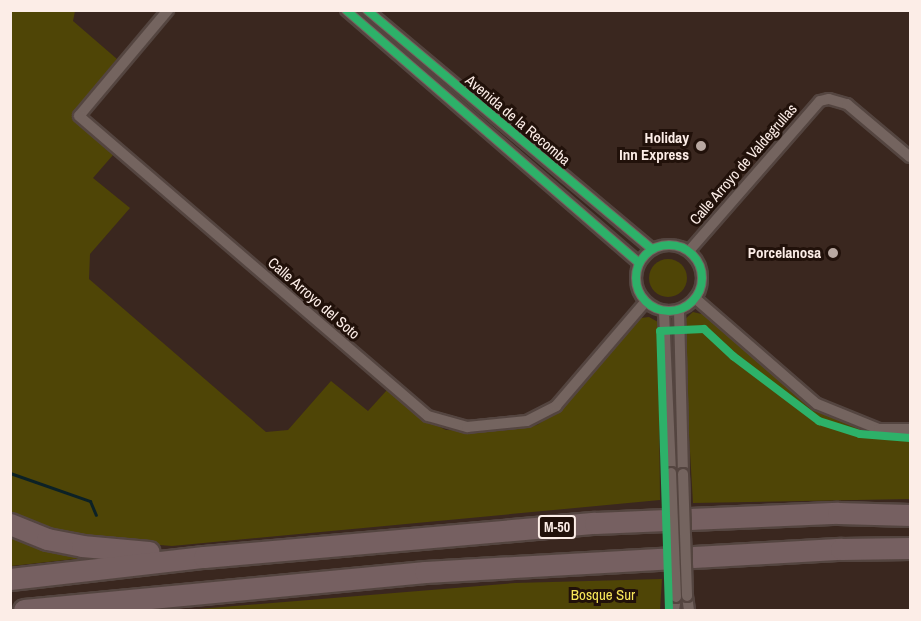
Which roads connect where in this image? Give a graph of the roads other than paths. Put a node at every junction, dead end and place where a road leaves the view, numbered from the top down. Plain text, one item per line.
1 (168, 10) edge
2 (346, 10) edge
3 (368, 10) edge
4 (910, 157) edge
5 (652, 249) junction
6 (689, 251) junction
7 (639, 263) junction
8 (696, 299) junction
9 (645, 302) junction
10 (679, 311) junction
11 (664, 312) junction
12 (910, 429) edge
13 (910, 515) edge
14 (10, 524) edge
15 (910, 548) edge
16 (204, 557) junction
17 (10, 579) edge
18 (234, 593) junction
19 (682, 596) junction
20 (24, 610) edge
21 (163, 610) edge
22 (675, 610) edge
23 (689, 610) edge

1 - 9 street, Calle Arroyo del Soto
2 - 7 street, Avenida de la Recomba
3 - 5 street, Avenida de la Recomba
4 - 6 street, Calle Arroyo de Valdegrullas
5 - 6 street
5 - 7 street
6 - 8 street
7 - 9 street
8 - 10 street
8 - 12 street
9 - 11 street
10 - 11 street
10 - 19 street, bridge
11 - 19 street, bridge
13 - 16 highway, M-50
14 - 16 highway
15 - 18 highway
16 - 17 highway, M-50
18 - 20 highway
18 - 21 highway
19 - 22 street
19 - 23 street

